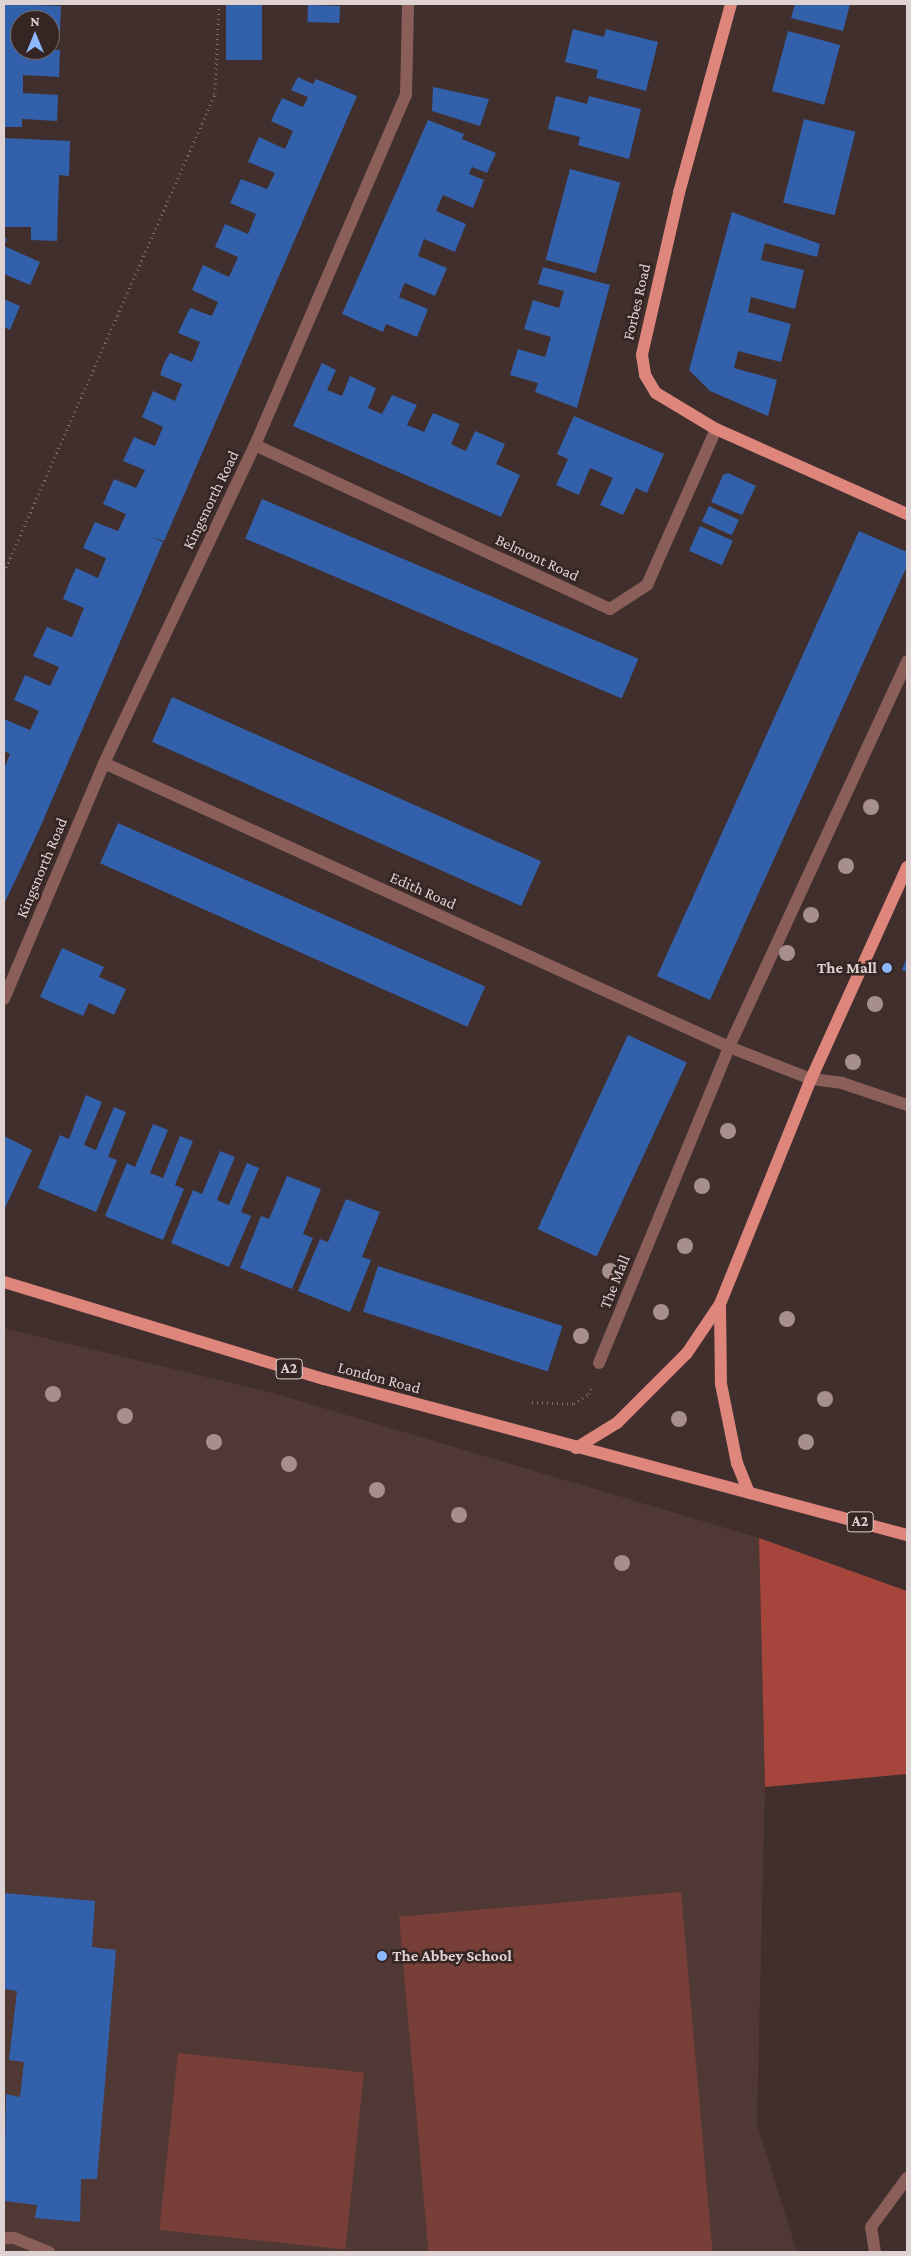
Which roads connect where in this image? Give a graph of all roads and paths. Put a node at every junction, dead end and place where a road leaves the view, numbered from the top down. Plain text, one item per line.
1 (219, 4) edge
2 (408, 4) edge
3 (731, 4) edge
4 (716, 429) junction
5 (256, 445) junction
6 (907, 514) edge
7 (4, 572) edge
8 (907, 661) edge
9 (104, 763) junction
10 (907, 866) edge
11 (4, 1000) edge
12 (729, 1047) junction
13 (810, 1079) junction
14 (907, 1105) edge
15 (4, 1282) edge
16 (720, 1304) junction
17 (599, 1363) joint
18 (532, 1402) dead end
19 (576, 1448) junction
20 (749, 1493) junction
21 (907, 1535) edge
22 (907, 2178) edge
23 (4, 2238) edge
24 (49, 2252) edge
25 (875, 2252) edge

1 - 7 path
2 - 5 street, Kingsnorth Road
3 - 4 main road, Forbes Road
4 - 5 street, Belmont Road
4 - 6 main road, Forbes Road
5 - 9 street, Kingsnorth Road
8 - 12 street, The Mall
9 - 11 street, Kingsnorth Road
9 - 12 street, Edith Road
10 - 13 main road
12 - 13 street
12 - 17 street, The Mall
13 - 14 street
13 - 16 main road
15 - 19 main road, London Road / A2
16 - 19 main road
16 - 20 main road
17 - 18 path
19 - 20 main road, London Road / A2
20 - 21 main road, A2
22 - 25 street
23 - 24 street

